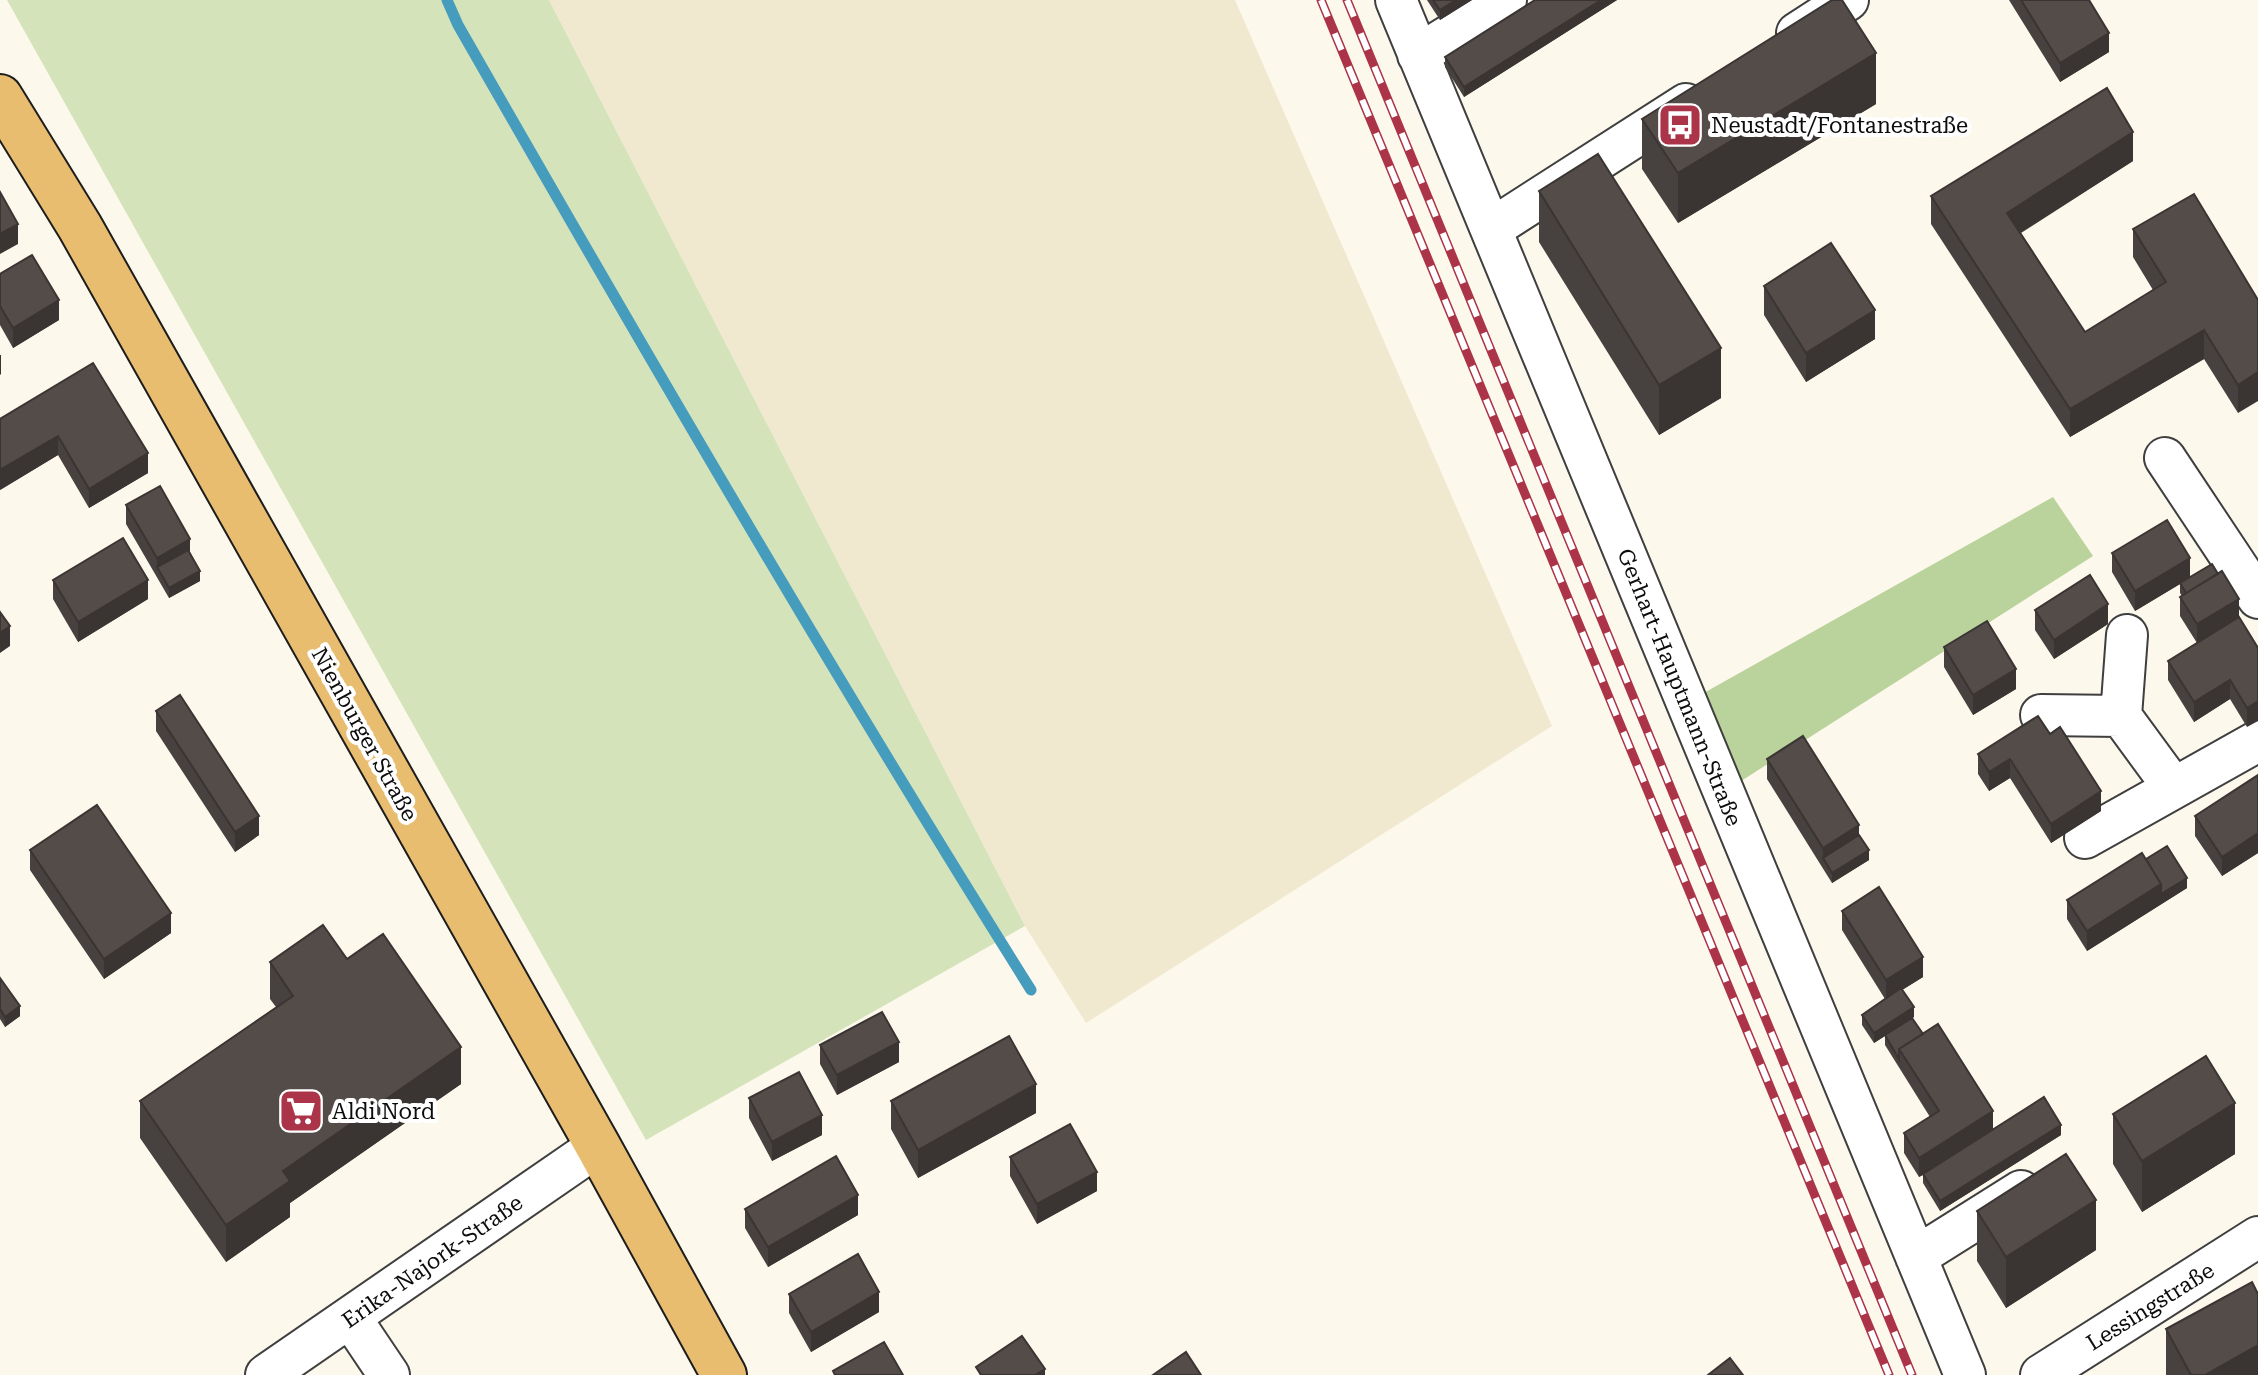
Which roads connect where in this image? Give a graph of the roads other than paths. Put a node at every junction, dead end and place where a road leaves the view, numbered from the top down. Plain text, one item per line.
1 (1396, 0) edge
2 (1506, 0) edge
3 (1848, 0) edge
4 (1766, 52) edge
5 (1418, 55) junction
6 (1714, 86) edge
7 (0, 97) edge
8 (1491, 229) junction
9 (2165, 458) dead end
10 (2258, 598) edge
11 (2127, 635) dead end
12 (2041, 715) edge
13 (2121, 716) junction
14 (2258, 741) edge
15 (2173, 787) junction
16 (2085, 838) dead end
17 (598, 1146) junction
18 (2055, 1169) edge
19 (2255, 1245) edge
20 (1916, 1257) junction
21 (350, 1317) junction
22 (266, 1375) edge
23 (389, 1375) edge
24 (724, 1375) edge
25 (1965, 1375) edge
26 (2041, 1375) edge

1 - 5 street, Gerhart-Hauptmann-Straße
2 - 5 street
3 - 4 street
5 - 8 street, Gerhart-Hauptmann-Straße
6 - 8 street
7 - 17 main road, Nienburger Straße
8 - 20 street, Gerhart-Hauptmann-Straße
9 - 10 street
11 - 13 street
12 - 13 street
13 - 15 street
14 - 15 street
15 - 16 street
17 - 21 street, Erika-Najork-Straße
17 - 24 main road, Nienburger Straße
18 - 20 street
19 - 26 street, Lessingstraße
20 - 25 street, Gerhart-Hauptmann-Straße
21 - 22 street, Erika-Najork-Straße
21 - 23 street

